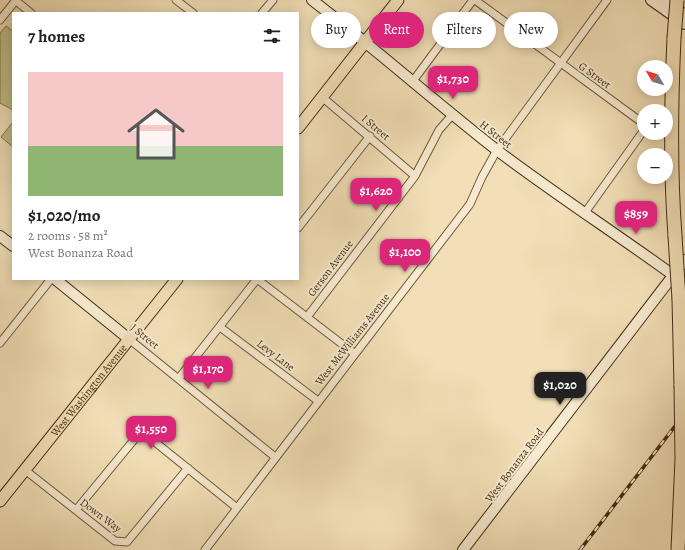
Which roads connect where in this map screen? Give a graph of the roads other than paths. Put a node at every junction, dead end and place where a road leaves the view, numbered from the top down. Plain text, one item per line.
1 (16, 0) edge
2 (176, 0) edge
3 (273, 0) edge
4 (312, 0) edge
5 (398, 0) edge
6 (474, 0) edge
7 (607, 0) edge
8 (651, 0) edge
9 (664, 0) edge
10 (677, 0) edge
11 (30, 12) edge
12 (192, 12) edge
13 (263, 12) edge
14 (685, 15) edge
15 (0, 20) edge
16 (685, 24) edge
17 (367, 42) junction
18 (561, 63) junction
19 (413, 81) junction
20 (322, 97) junction
21 (453, 114) junction
22 (637, 119) edge
23 (299, 127) edge
24 (370, 136) junction
25 (637, 140) edge
26 (497, 150) junction
27 (415, 176) junction
28 (584, 214) junction
29 (299, 227) edge
30 (0, 236) edge
31 (12, 245) edge
32 (685, 260) edge
33 (673, 275) junction
34 (50, 280) edge
35 (56, 280) edge
36 (176, 280) edge
37 (256, 280) edge
38 (258, 280) edge
39 (307, 317) junction
40 (220, 326) junction
41 (129, 339) junction
42 (0, 343) edge
43 (355, 354) junction
44 (179, 378) junction
45 (318, 401) junction
46 (275, 457) junction
47 (188, 468) junction
48 (25, 470) junction
49 (0, 501) edge
50 (237, 508) junction
51 (76, 510) junction
52 (205, 550) edge
53 (463, 550) edge
54 (678, 550) edge

1 - 11 street
1 - 15 street
2 - 12 street
3 - 13 street
4 - 17 street, H Street
5 - 17 main road
6 - 18 street, G Street
6 - 19 street
7 - 18 street, West McWilliams Avenue
8 - 16 street
9 - 14 street
10 - 54 highway, bridge
17 - 19 street, H Street
17 - 20 main road
18 - 22 street, G Street
18 - 26 street, West McWilliams Avenue
19 - 21 street, H Street
20 - 23 main road
20 - 24 street, I Street
21 - 26 street, H Street
21 - 27 street, Gerson Avenue
24 - 27 street, I Street
24 - 29 street
25 - 28 street
26 - 28 street, H Street
26 - 43 street, West McWilliams Avenue
27 - 39 street, Gerson Avenue
28 - 33 street, H Street
30 - 31 street
32 - 33 street, West Bonanza Road
33 - 53 street, West Bonanza Road
34 - 42 street
35 - 41 street, J Street
36 - 41 main road, West Washington Avenue
37 - 40 street
38 - 39 street
39 - 43 street
40 - 44 street
40 - 45 street, Levy Lane
41 - 44 street, J Street
41 - 48 main road, West Washington Avenue
43 - 45 street, West McWilliams Avenue
44 - 46 street, J Street
45 - 46 street, West McWilliams Avenue
46 - 50 street, West McWilliams Avenue
47 - 50 street
47 - 51 street, Down Way
47 - 51 street
48 - 49 main road, West Washington Avenue
48 - 51 street, Down Way
50 - 52 street, West McWilliams Avenue

